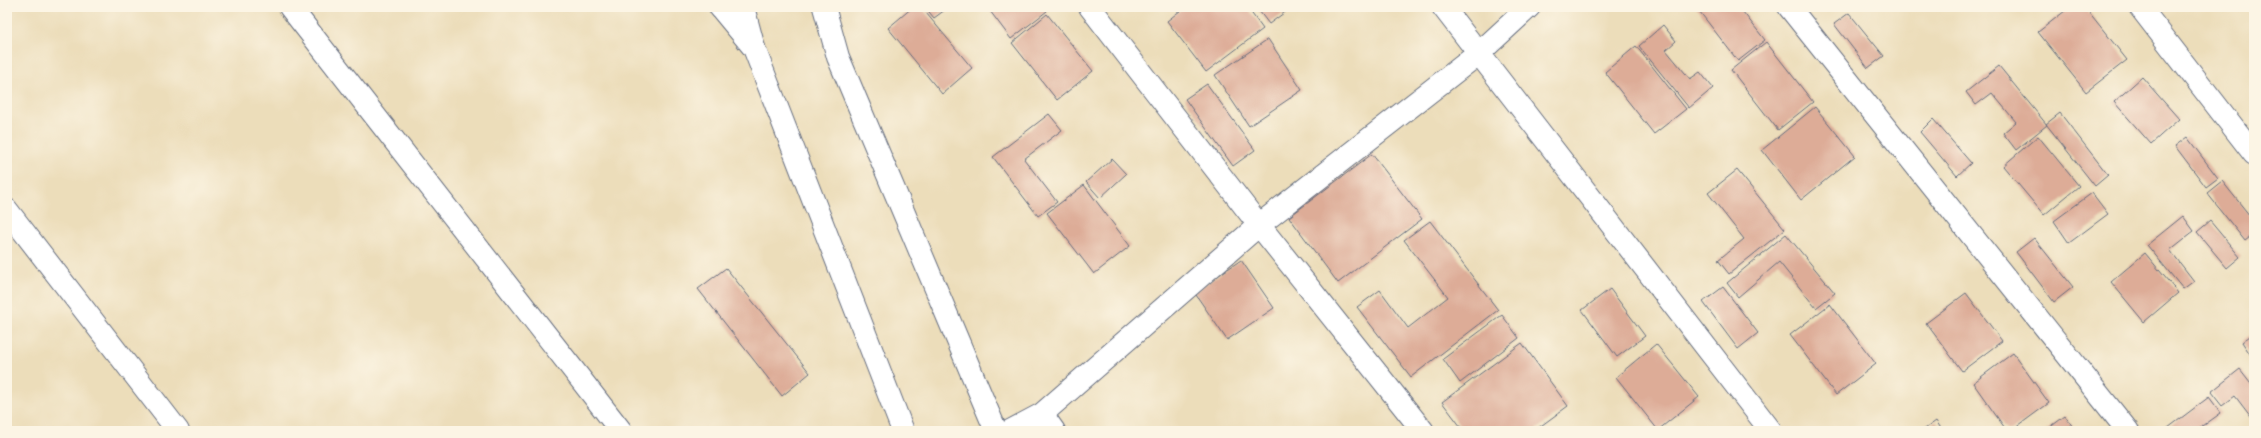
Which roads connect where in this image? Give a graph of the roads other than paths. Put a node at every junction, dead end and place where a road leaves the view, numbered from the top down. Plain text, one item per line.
1 (290, 7) edge
2 (720, 7) edge
3 (743, 7) edge
4 (824, 7) edge
5 (1090, 7) edge
6 (1443, 7) edge
7 (1529, 7) edge
8 (1789, 7) edge
9 (2140, 7) edge
10 (754, 48) junction
11 (1478, 54) junction
12 (2254, 154) edge
13 (7, 210) edge
14 (1258, 225) junction
15 (1048, 423) edge
16 (178, 431) edge
17 (621, 431) edge
18 (903, 431) edge
19 (996, 431) edge
20 (1010, 431) edge
21 (1423, 431) edge
22 (1771, 431) edge
23 (2128, 431) edge

1 - 17 street
2 - 10 street
3 - 10 street
4 - 19 street
5 - 14 street
6 - 11 street
7 - 11 street
8 - 23 street
9 - 12 street
10 - 18 street
11 - 14 street
11 - 22 street
13 - 16 street
14 - 15 street
14 - 21 street
15 - 20 street

